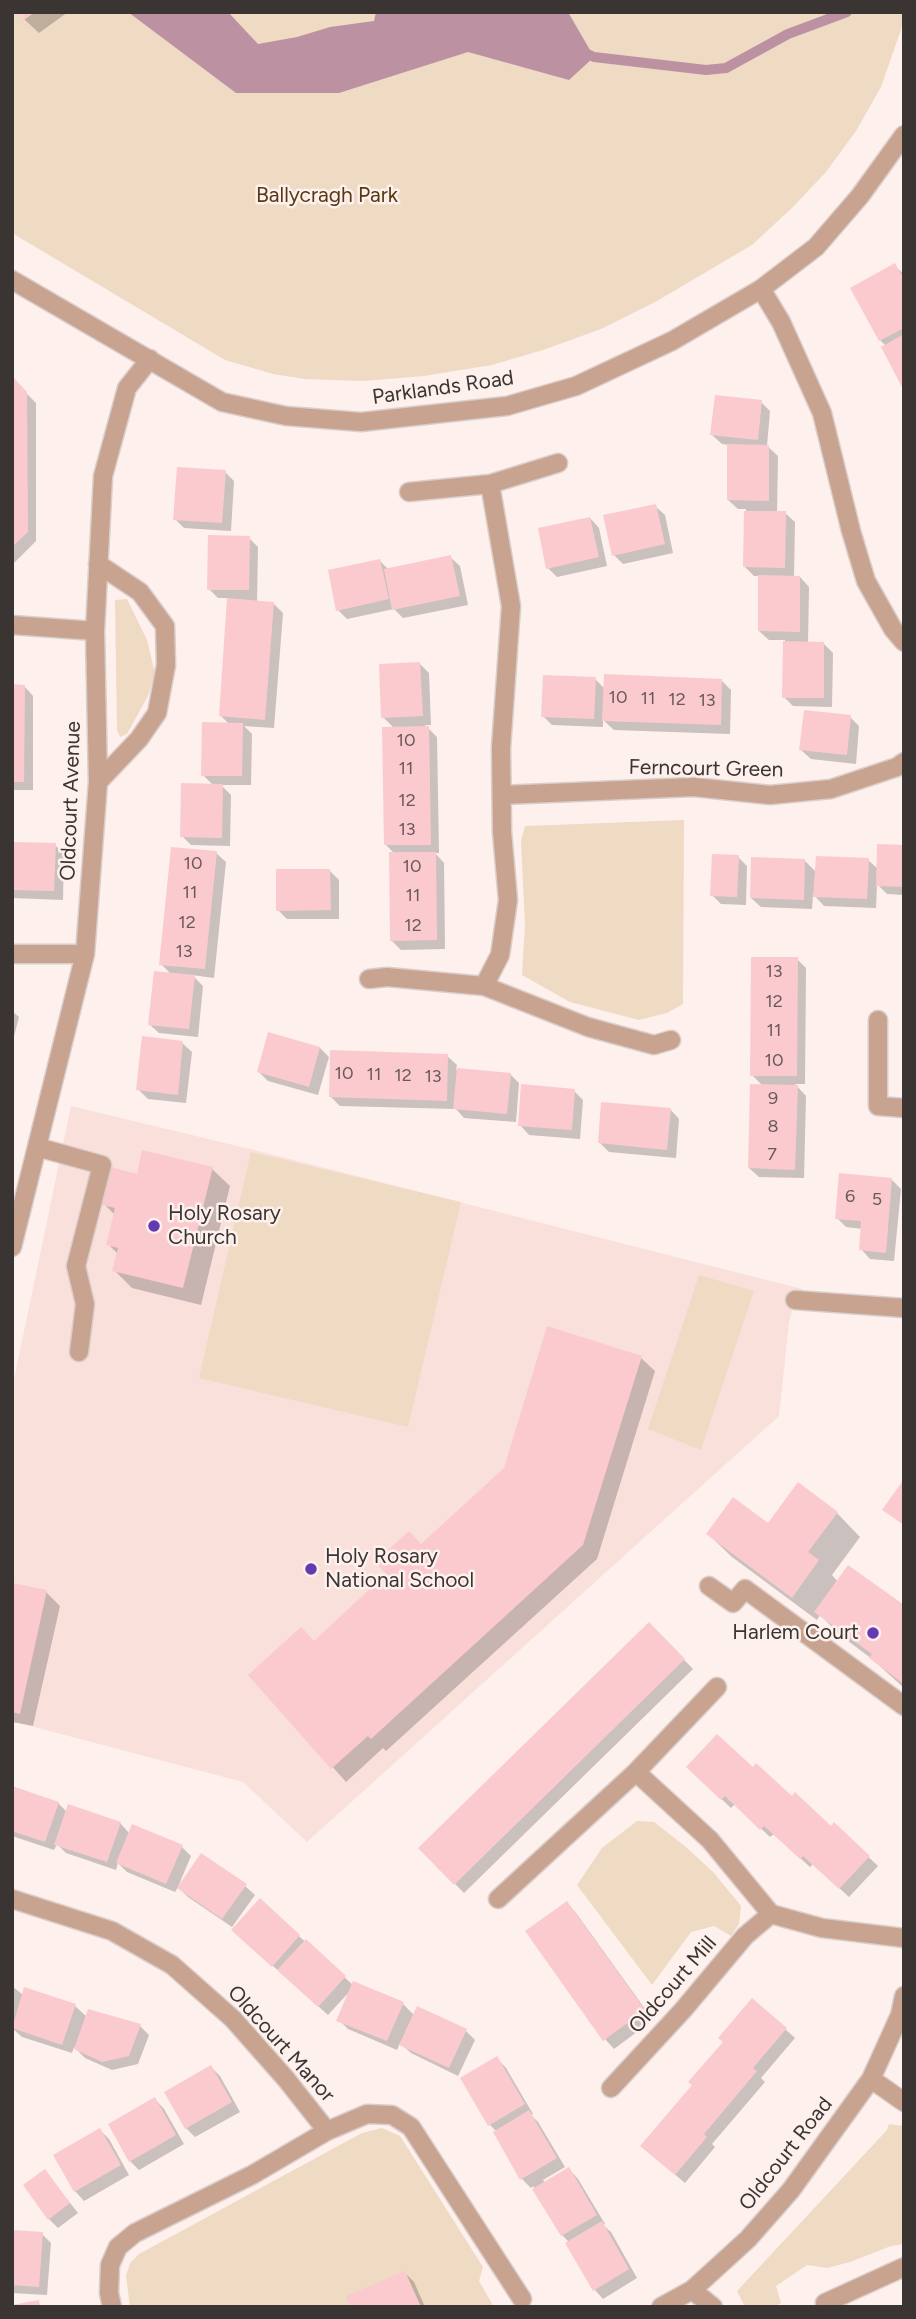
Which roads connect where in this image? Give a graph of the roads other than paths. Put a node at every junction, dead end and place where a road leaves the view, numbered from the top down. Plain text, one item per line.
1 (904, 135) edge
2 (12, 280) edge
3 (761, 289) junction
4 (150, 359) junction
5 (558, 463) dead end
6 (489, 484) junction
7 (409, 492) dead end
8 (98, 564) junction
9 (12, 625) edge
10 (95, 631) junction
11 (904, 642) edge
12 (904, 762) edge
13 (98, 782) junction
14 (502, 795) junction
15 (12, 954) edge
16 (85, 954) junction
17 (369, 979) dead end
18 (484, 986) junction
19 (878, 1020) dead end
20 (671, 1040) dead end
21 (904, 1108) edge
22 (37, 1147) junction
23 (12, 1247) edge
24 (795, 1300) dead end
25 (904, 1308) edge
26 (79, 1352) dead end
27 (709, 1586) dead end
28 (717, 1687) dead end
29 (904, 1706) edge
30 (636, 1772) junction
31 (12, 1899) edge
32 (498, 1899) dead end
33 (771, 1914) junction
34 (904, 1938) edge
35 (904, 1996) edge
36 (871, 2079) junction
37 (611, 2088) dead end
38 (904, 2102) edge
39 (327, 2131) junction
40 (904, 2267) edge
41 (692, 2290) junction
42 (522, 2299) dead end
43 (825, 2303) dead end
44 (112, 2307) edge
45 (661, 2307) edge
46 (713, 2307) edge

1 - 3 street, Parklands Road
2 - 4 street, Parklands Road
3 - 4 street, Parklands Road
3 - 11 street
4 - 8 street, Oldcourt Avenue
5 - 6 street
6 - 7 street
6 - 14 street
8 - 10 street, Oldcourt Avenue
8 - 13 street
9 - 10 street
10 - 13 street, Oldcourt Avenue
12 - 14 street, Ferncourt Green
13 - 16 street, Oldcourt Avenue
14 - 18 street
15 - 16 street
16 - 22 street, Oldcourt Avenue
17 - 18 street
18 - 20 street
19 - 21 street
22 - 23 street, Oldcourt Avenue
22 - 26 street
24 - 25 street
27 - 29 street
28 - 30 street
30 - 32 street
30 - 33 street
31 - 39 street, Oldcourt Manor
33 - 34 street
33 - 37 street, Oldcourt Mill
35 - 36 street, Oldcourt Road
36 - 38 street
36 - 41 street, Oldcourt Road
39 - 42 street, Oldcourt Manor
39 - 44 street, Oldcourt Manor
40 - 43 street
41 - 45 street, Oldcourt Road
41 - 46 street

